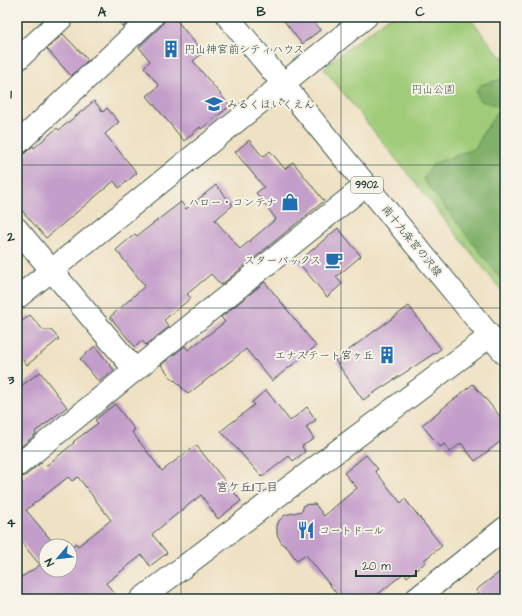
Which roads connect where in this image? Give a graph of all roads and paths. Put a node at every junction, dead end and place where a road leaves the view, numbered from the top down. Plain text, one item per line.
1 (63, 17) edge
2 (152, 17) edge
3 (228, 17) edge
4 (366, 17) edge
5 (17, 60) edge
6 (284, 84) junction
7 (17, 144) edge
8 (366, 185) junction
9 (17, 229) edge
10 (52, 270) junction
11 (17, 298) edge
12 (490, 336) junction
13 (505, 354) edge
14 (135, 370) junction
15 (17, 466) edge
16 (505, 528) edge
17 (141, 599) edge
18 (416, 599) edge

1 - 5 street
2 - 7 street
3 - 6 street, 南十九条宮の沢線 / 9902
4 - 6 street
6 - 8 street, 南十九条宮の沢線 / 9902
6 - 10 street
8 - 12 street, 南十九条宮の沢線 / 9902
8 - 14 street
9 - 10 street
10 - 11 street
10 - 14 street
12 - 13 street, 南十九条宮の沢線 / 9902
12 - 17 street
14 - 15 street
16 - 18 street

